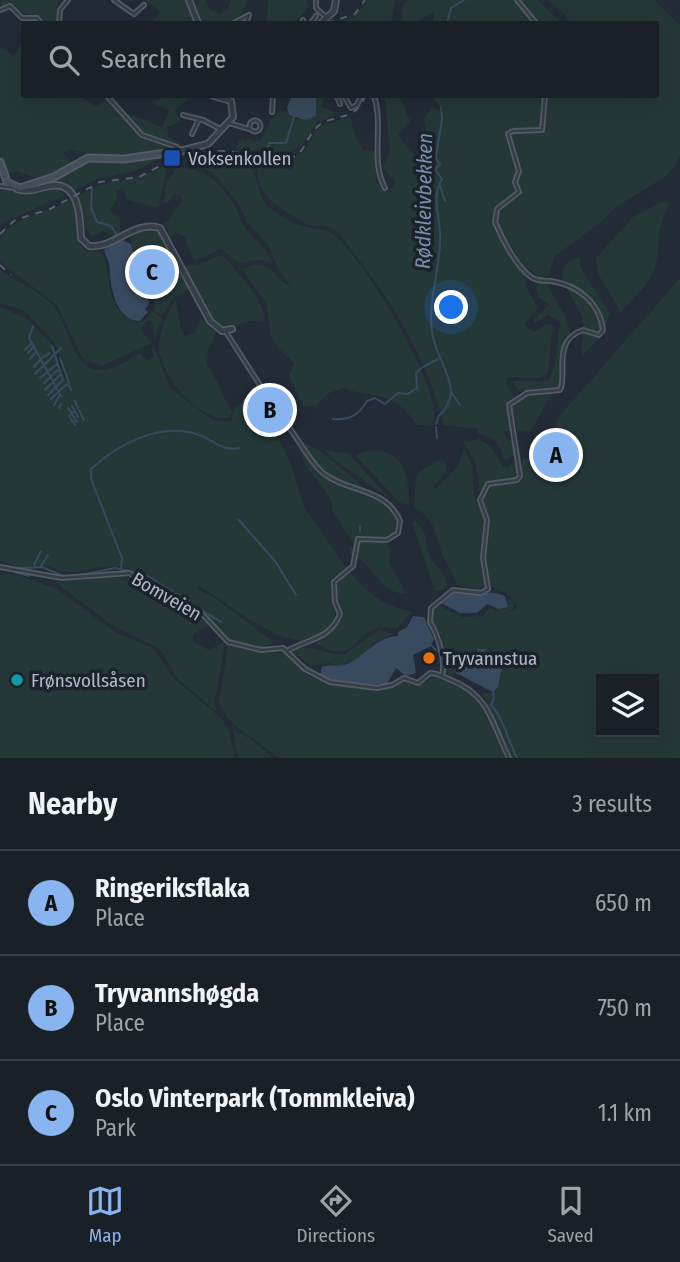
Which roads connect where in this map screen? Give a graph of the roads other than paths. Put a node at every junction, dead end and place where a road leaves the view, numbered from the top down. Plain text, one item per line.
1 (68, 0) edge
2 (114, 0) edge
3 (189, 0) edge
4 (316, 0) edge
5 (336, 0) edge
6 (517, 0) edge
7 (144, 5) dead end
8 (0, 10) edge
9 (327, 18) junction
10 (39, 21) edge
11 (59, 21) edge
12 (197, 21) edge
13 (238, 21) edge
14 (247, 21) edge
15 (323, 21) edge
16 (534, 21) edge
17 (109, 98) edge
18 (228, 98) edge
19 (273, 98) edge
20 (338, 98) edge
21 (345, 98) edge
22 (360, 98) edge
23 (375, 98) edge
24 (545, 98) edge
25 (341, 104) dead end
26 (272, 112) dead end
27 (183, 115) dead end
28 (200, 119) junction
29 (229, 123) junction
30 (249, 128) dead end
31 (222, 130) junction
32 (192, 134) dead end
33 (180, 151) junction
34 (0, 162) edge
35 (0, 187) edge
36 (15, 188) junction
37 (386, 188) dead end
38 (229, 330) joint
39 (0, 566) edge
40 (287, 651) junction
41 (442, 676) junction
42 (509, 758) edge

1 - 11 street
2 - 7 street
3 - 12 street
4 - 9 street
5 - 9 street
6 - 16 street
8 - 10 street
9 - 15 street
13 - 14 street
17 - 33 street
18 - 29 street
19 - 26 street
20 - 25 street
21 - 22 street
23 - 37 street
24 - 41 street
27 - 28 street
28 - 31 street
28 - 32 street
29 - 30 street
29 - 31 street
31 - 33 street
33 - 36 main road
34 - 36 main road
35 - 36 street
36 - 38 street
38 - 40 street
39 - 40 street, Bomveien
40 - 41 street
41 - 42 street

